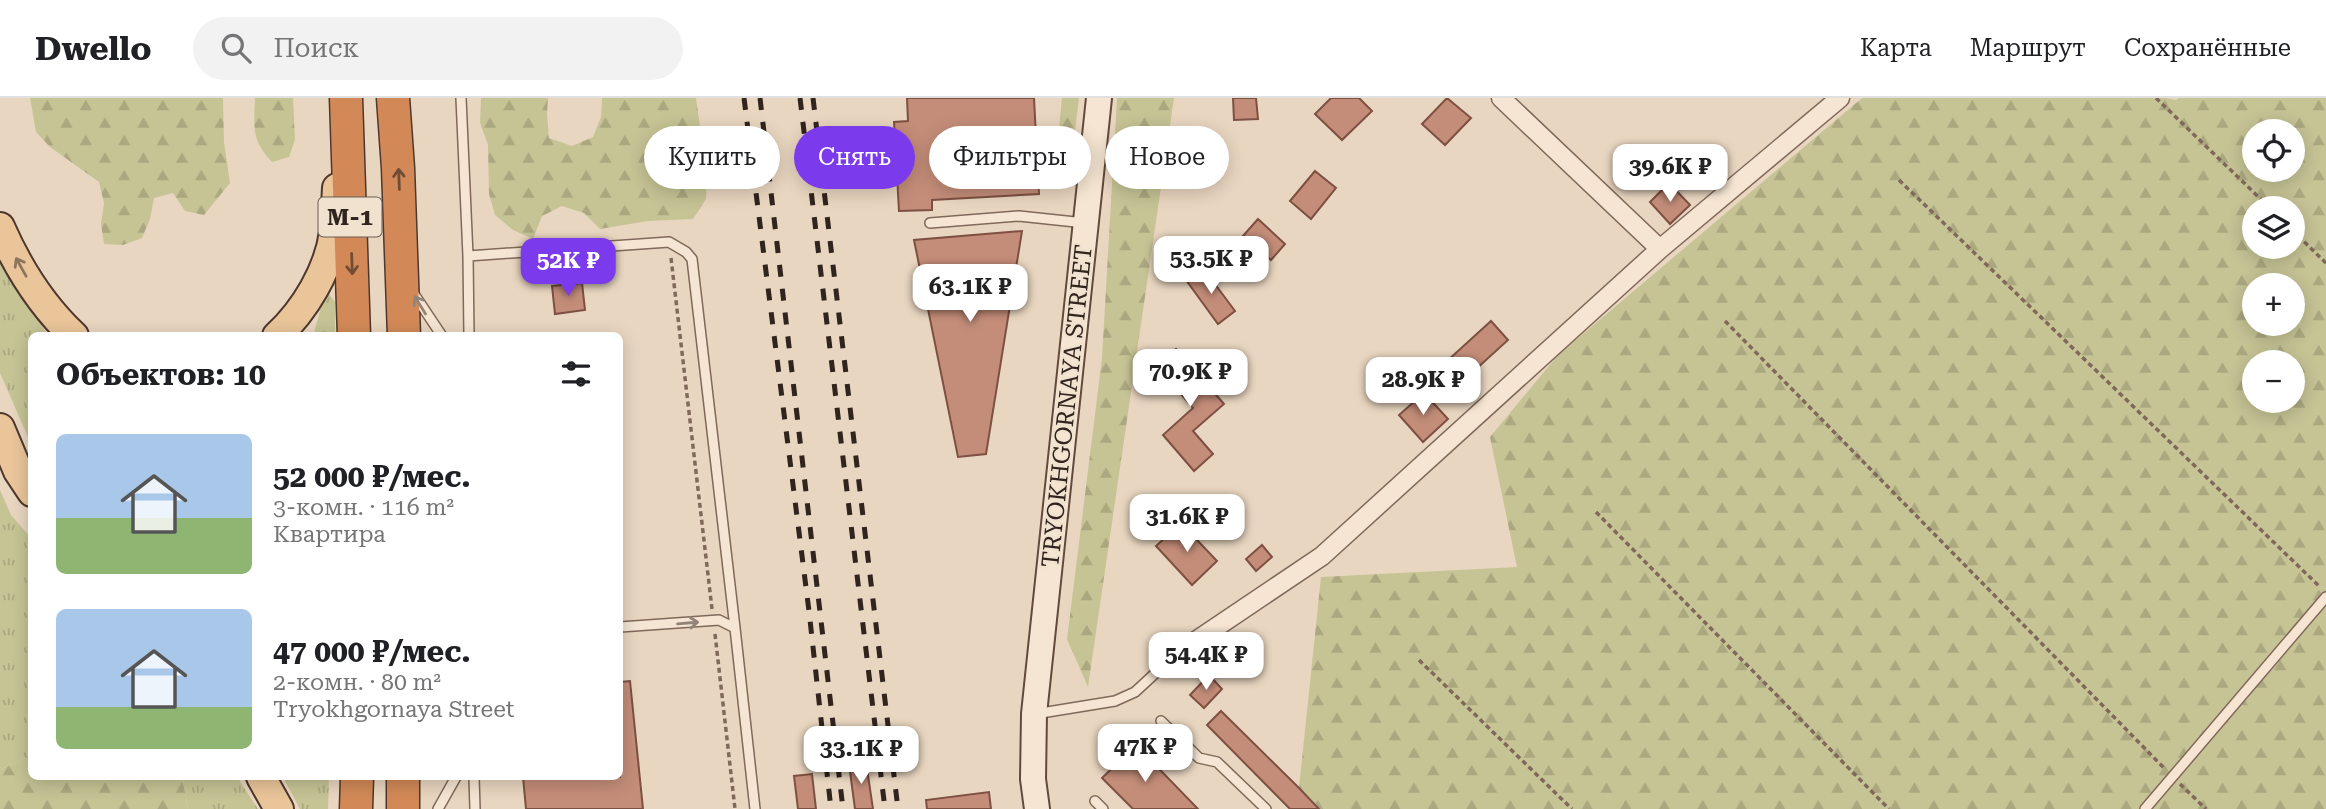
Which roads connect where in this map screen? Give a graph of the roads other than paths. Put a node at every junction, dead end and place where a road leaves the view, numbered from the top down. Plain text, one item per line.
1 (344, 98) edge
2 (393, 98) edge
3 (461, 98) edge
4 (1099, 98) edge
5 (1501, 98) edge
6 (1840, 98) edge
7 (930, 223) dead end
8 (1087, 223) junction
9 (0, 227) edge
10 (1660, 249) junction
11 (468, 256) junction
12 (401, 272) junction
13 (321, 275) junction
14 (42, 302) junction
15 (303, 324) dead end
16 (54, 332) edge
17 (70, 332) edge
18 (280, 332) edge
19 (354, 332) edge
20 (404, 332) edge
21 (439, 332) edge
22 (469, 332) edge
23 (0, 418) edge
24 (0, 428) edge
25 (28, 464) edge
26 (28, 486) edge
27 (2326, 595) edge
28 (623, 627) edge
29 (735, 628) junction
30 (1175, 655) joint
31 (1034, 714) junction
32 (1161, 721) dead end
33 (263, 780) edge
34 (357, 780) edge
35 (403, 780) edge
36 (454, 780) edge
37 (474, 780) edge
38 (1095, 801) dead end
39 (279, 809) edge
40 (356, 809) edge
41 (403, 809) edge
42 (438, 809) edge
43 (475, 809) edge
44 (755, 809) edge
45 (1037, 809) edge
46 (1103, 809) edge
47 (1266, 809) edge
48 (2145, 809) edge

1 - 13 main road
1 -> 19 highway, М-1
12 -> 2 highway, М-1
3 - 11 lane
4 - 8 street, TRYOKHGORNAYA STREET
5 - 10 street
6 - 10 street
7 - 8 lane
8 - 31 street, TRYOKHGORNAYA STREET
14 -> 9 main road
10 - 30 street
11 - 22 lane
11 - 29 lane
12 - 20 highway, М-1
21 -> 12 lane
13 - 15 lane
13 - 18 main road
14 - 16 street
14 - 17 main road
23 - 25 street
24 - 26 main road
27 - 48 lane
28 -> 29 lane
29 - 44 lane
30 - 31 lane
31 - 45 street, TRYOKHGORNAYA STREET
32 - 47 lane
33 - 39 main road
34 - 40 highway
35 - 41 highway
36 - 42 lane
37 - 43 lane
38 - 46 lane

